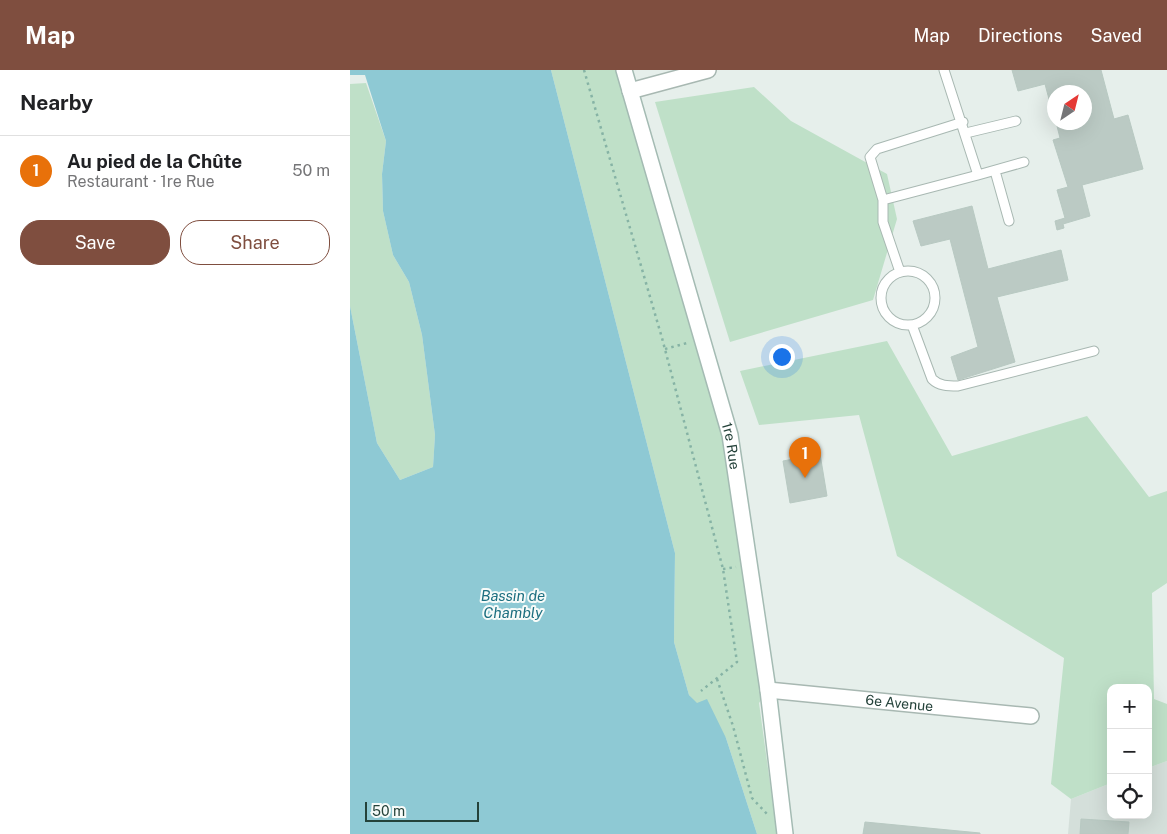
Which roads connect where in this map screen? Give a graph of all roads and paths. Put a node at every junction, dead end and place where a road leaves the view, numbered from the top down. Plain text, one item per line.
1 (584, 70) edge
2 (624, 70) edge
3 (708, 70) edge
4 (944, 70) edge
5 (630, 91) junction
6 (1016, 121) dead end
7 (962, 122) junction
8 (966, 133) junction
9 (1024, 162) dead end
10 (994, 171) junction
11 (978, 174) junction
12 (883, 200) junction
13 (1008, 221) dead end
14 (900, 272) junction
15 (912, 325) junction
16 (694, 341) dead end
17 (665, 349) junction
18 (1094, 351) dead end
19 (716, 679) junction
20 (768, 690) junction
21 (701, 691) dead end
22 (1032, 716) dead end
23 (785, 830) edge

1 - 17 path
2 - 5 street, 1re Rue
3 - 5 street
4 - 7 lane
5 - 20 street, 1re Rue
6 - 8 lane
7 - 8 lane
7 - 12 lane
8 - 11 lane
9 - 10 lane
10 - 11 lane
10 - 13 lane
11 - 12 lane
12 - 14 lane
14 - 15 lane
14 - 15 lane
15 - 18 lane
16 - 17 path
17 - 19 path
19 - 21 path
19 - 23 path
20 - 22 street, 6e Avenue
20 - 23 street, 1re Rue

